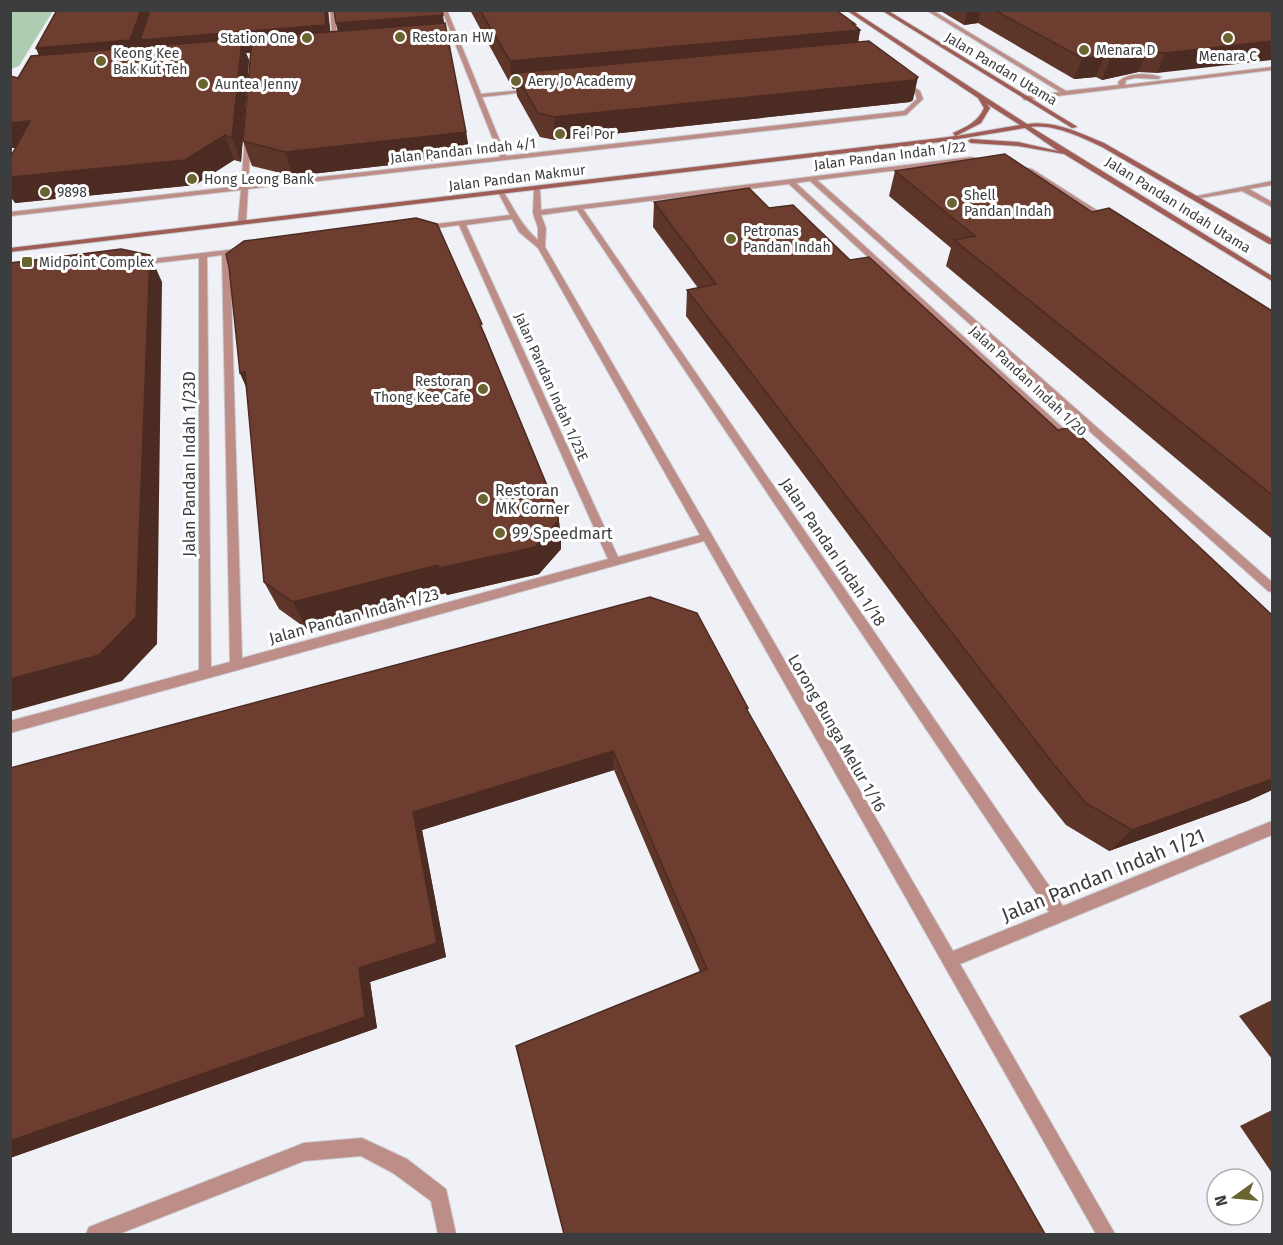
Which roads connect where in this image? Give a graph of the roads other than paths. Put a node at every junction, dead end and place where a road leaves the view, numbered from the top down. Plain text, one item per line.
1 (332, 10) edge
2 (444, 10) edge
3 (848, 10) edge
4 (883, 10) edge
5 (928, 10) edge
6 (456, 39) junction
7 (420, 42) edge
8 (345, 48) edge
9 (337, 49) junction
10 (325, 50) edge
11 (1272, 69) edge
12 (899, 78) edge
13 (536, 91) edge
14 (1013, 92) junction
15 (1065, 93) junction
16 (978, 95) junction
17 (479, 96) junction
18 (1024, 98) junction
19 (1026, 127) junction
20 (249, 128) edge
21 (940, 140) junction
22 (1108, 147) junction
23 (1068, 154) junction
24 (504, 158) junction
25 (990, 162) edge
26 (1010, 166) edge
27 (812, 179) junction
28 (791, 182) junction
29 (1272, 183) edge
30 (245, 187) junction
31 (537, 188) junction
32 (1242, 188) junction
33 (501, 192) junction
34 (1195, 197) junction
35 (1272, 205) edge
36 (579, 208) junction
37 (537, 213) junction
38 (10, 214) edge
39 (516, 216) junction
40 (242, 222) junction
41 (462, 223) junction
42 (1115, 225) edge
43 (416, 229) edge
44 (1272, 242) edge
45 (541, 247) junction
46 (258, 248) edge
47 (10, 250) edge
48 (226, 252) junction
49 (203, 255) junction
50 (124, 265) edge
51 (1272, 279) edge
52 (1075, 443) edge
53 (705, 537) junction
54 (615, 562) junction
55 (1272, 588) edge
56 (236, 664) junction
57 (205, 674) junction
58 (10, 727) edge
59 (1272, 828) edge
60 (1060, 915) junction
61 (949, 961) junction
62 (96, 1234) edge
63 (447, 1234) edge
64 (1106, 1234) edge

1 - 9 street
2 - 6 street
3 - 16 main road, Jalan Pandan Utama
4 - 14 main road, Jalan Pandan Utama
5 - 15 street
6 - 7 street
6 - 17 street
8 - 9 street
9 - 10 street
11 - 15 street
12 - 24 street, Jalan Pandan Indah 4/1
13 - 17 street
14 - 18 main road, Jalan Pandan Utama
14 - 19 main road
15 - 18 street
16 - 19 main road, Jalan Pandan Utama
16 - 21 main road
17 - 24 street
18 - 22 main road, Jalan Pandan Utama
19 - 21 main road, Jalan Pandan Makmur
19 - 22 main road, Jalan Pandan Makmur
19 - 23 main road, Jalan Pandan Utama
20 - 30 street
21 - 23 main road
21 - 31 main road, Jalan Pandan Makmur
22 - 34 main road, Jalan Pandan Indah Utama
23 - 51 main road, Jalan Pandan Indah Utama
24 - 30 street, Jalan Pandan Indah 4/1
25 - 27 street, Jalan Pandan Indah 1/22
26 - 42 street
27 - 28 street, Jalan Pandan Indah 1/22
27 - 55 street, Jalan Pandan Indah 1/20
28 - 36 street, Jalan Pandan Indah 1/22
28 - 52 street, Jalan Pandan Indah 1/20
29 - 32 street
30 - 38 street, Jalan Pandan Indah 4/1
30 - 40 street
31 - 33 main road, Jalan Pandan Makmur
31 - 37 street, Lorong Bunga Melur 1/16
32 - 34 street
32 - 35 street
33 - 39 street, Lorong Bunga Melur 1/16
33 - 40 main road, Jalan Pandan Makmur
34 - 44 main road, Jalan Pandan Indah Utama
36 - 37 street, Jalan Pandan Indah 1/22
36 - 60 street, Jalan Pandan Indah 1/18
37 - 45 street, Lorong Bunga Melur 1/16
39 - 41 street
39 - 45 street, Lorong Bunga Melur 1/16
40 - 47 main road, Jalan Pandan Makmur
41 - 43 street
41 - 54 street, Jalan Pandan Indah 1/23E
45 - 53 street, Lorong Bunga Melur 1/16
46 - 48 street
48 - 49 street
48 - 56 street
49 - 50 street
49 - 57 street, Jalan Pandan Indah 1/23D
53 - 54 street, Jalan Pandan Indah 1/23
53 - 61 street, Lorong Bunga Melur 1/16
54 - 56 street, Jalan Pandan Indah 1/23
56 - 57 street, Jalan Pandan Indah 1/23
57 - 58 street, Jalan Pandan Indah 1/23
59 - 60 street, Jalan Pandan Indah 1/21
60 - 61 street, Jalan Pandan Indah 1/21
61 - 64 street, Lorong Bunga Melur 1/16
62 - 63 street

